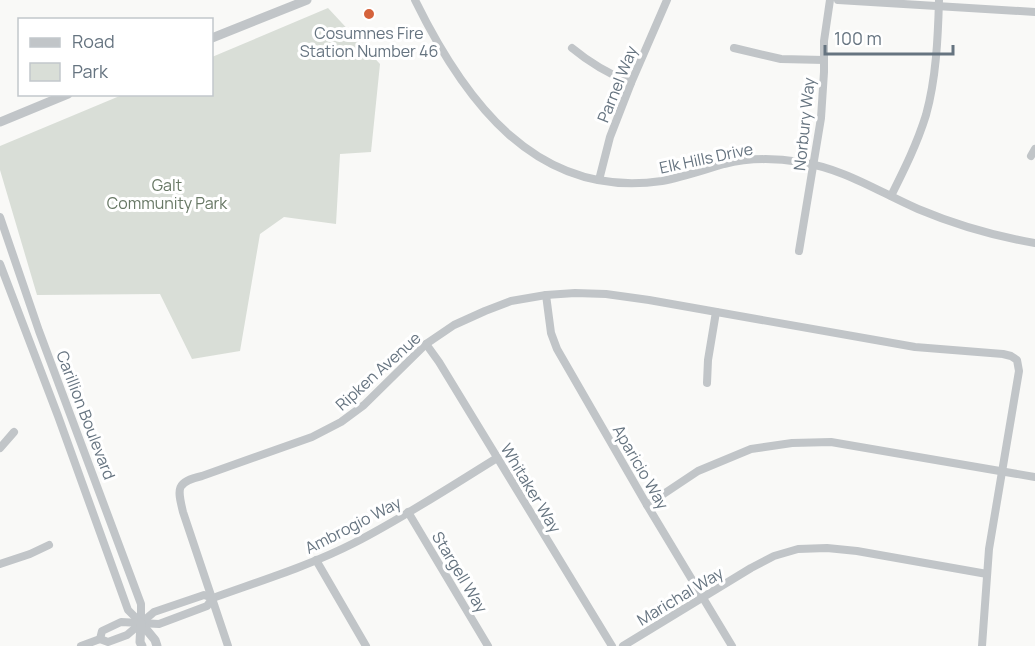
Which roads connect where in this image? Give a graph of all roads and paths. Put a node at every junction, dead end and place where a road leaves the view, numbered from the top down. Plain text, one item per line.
1 (307, 0) edge
2 (415, 0) edge
3 (667, 0) edge
4 (830, 0) edge
5 (838, 0) edge
6 (939, 3) edge
7 (1035, 12) edge
8 (213, 38) edge
9 (572, 48) dead end
10 (734, 48) dead end
11 (824, 60) junction
12 (631, 83) junction
13 (63, 96) edge
14 (0, 122) edge
15 (814, 165) junction
16 (599, 180) junction
17 (891, 196) junction
18 (0, 217) edge
19 (1035, 243) edge
20 (799, 251) dead end
21 (1, 269) edge
22 (546, 295) junction
23 (716, 312) junction
24 (426, 344) junction
25 (707, 383) dead end
26 (14, 432) dead end
27 (0, 447) edge
28 (497, 458) junction
29 (1002, 471) junction
30 (1035, 477) edge
31 (647, 505) junction
32 (408, 512) junction
33 (49, 545) dead end
34 (316, 560) junction
35 (0, 564) edge
36 (987, 574) junction
37 (703, 597) junction
38 (213, 598) junction
39 (141, 623) junction
40 (100, 639) junction
41 (81, 646) edge
42 (142, 646) edge
43 (157, 646) edge
44 (228, 646) edge
45 (366, 646) edge
46 (488, 646) edge
47 (612, 646) edge
48 (623, 646) edge
49 (732, 646) edge
50 (982, 646) edge

1 - 8 street
2 - 16 street, Elk Hills Drive
3 - 12 street, Parnel Way
4 - 11 street, Norbury Way
5 - 6 street
6 - 7 street
6 - 17 street
9 - 12 street
10 - 11 street
11 - 15 street, Norbury Way
12 - 16 street, Parnel Way
13 - 14 street
15 - 16 street, Elk Hills Drive
15 - 17 street, Elk Hills Drive
15 - 20 street, Norbury Way
17 - 19 street, Elk Hills Drive
18 - 39 street, Carillion Boulevard
21 - 39 street, Carillion Boulevard
22 - 23 street, Ripken Avenue
22 - 24 street, Ripken Avenue
22 - 31 street, Aparicio Way
23 - 25 street
23 - 29 street, Ripken Avenue
24 - 28 street, Whitaker Way
24 - 38 street, Ripken Avenue
26 - 27 street
28 - 32 street, Ambrogio Way
28 - 47 street, Whitaker Way
29 - 30 street
29 - 31 street
29 - 36 street
31 - 37 street, Aparicio Way
32 - 34 street, Ambrogio Way
32 - 46 street, Stargell Way
33 - 35 street
34 - 38 street, Ambrogio Way
34 - 45 street
36 - 37 street, Marichal Way
36 - 50 street
37 - 48 street, Marichal Way
37 - 49 street, Aparicio Way
38 - 39 street, Ambrogio Way
38 - 39 street, Ambrogio Way
38 - 44 street
39 - 40 street
39 - 40 street
39 - 42 street, Carillion Boulevard
39 - 43 street, Carillion Boulevard
40 - 41 street

